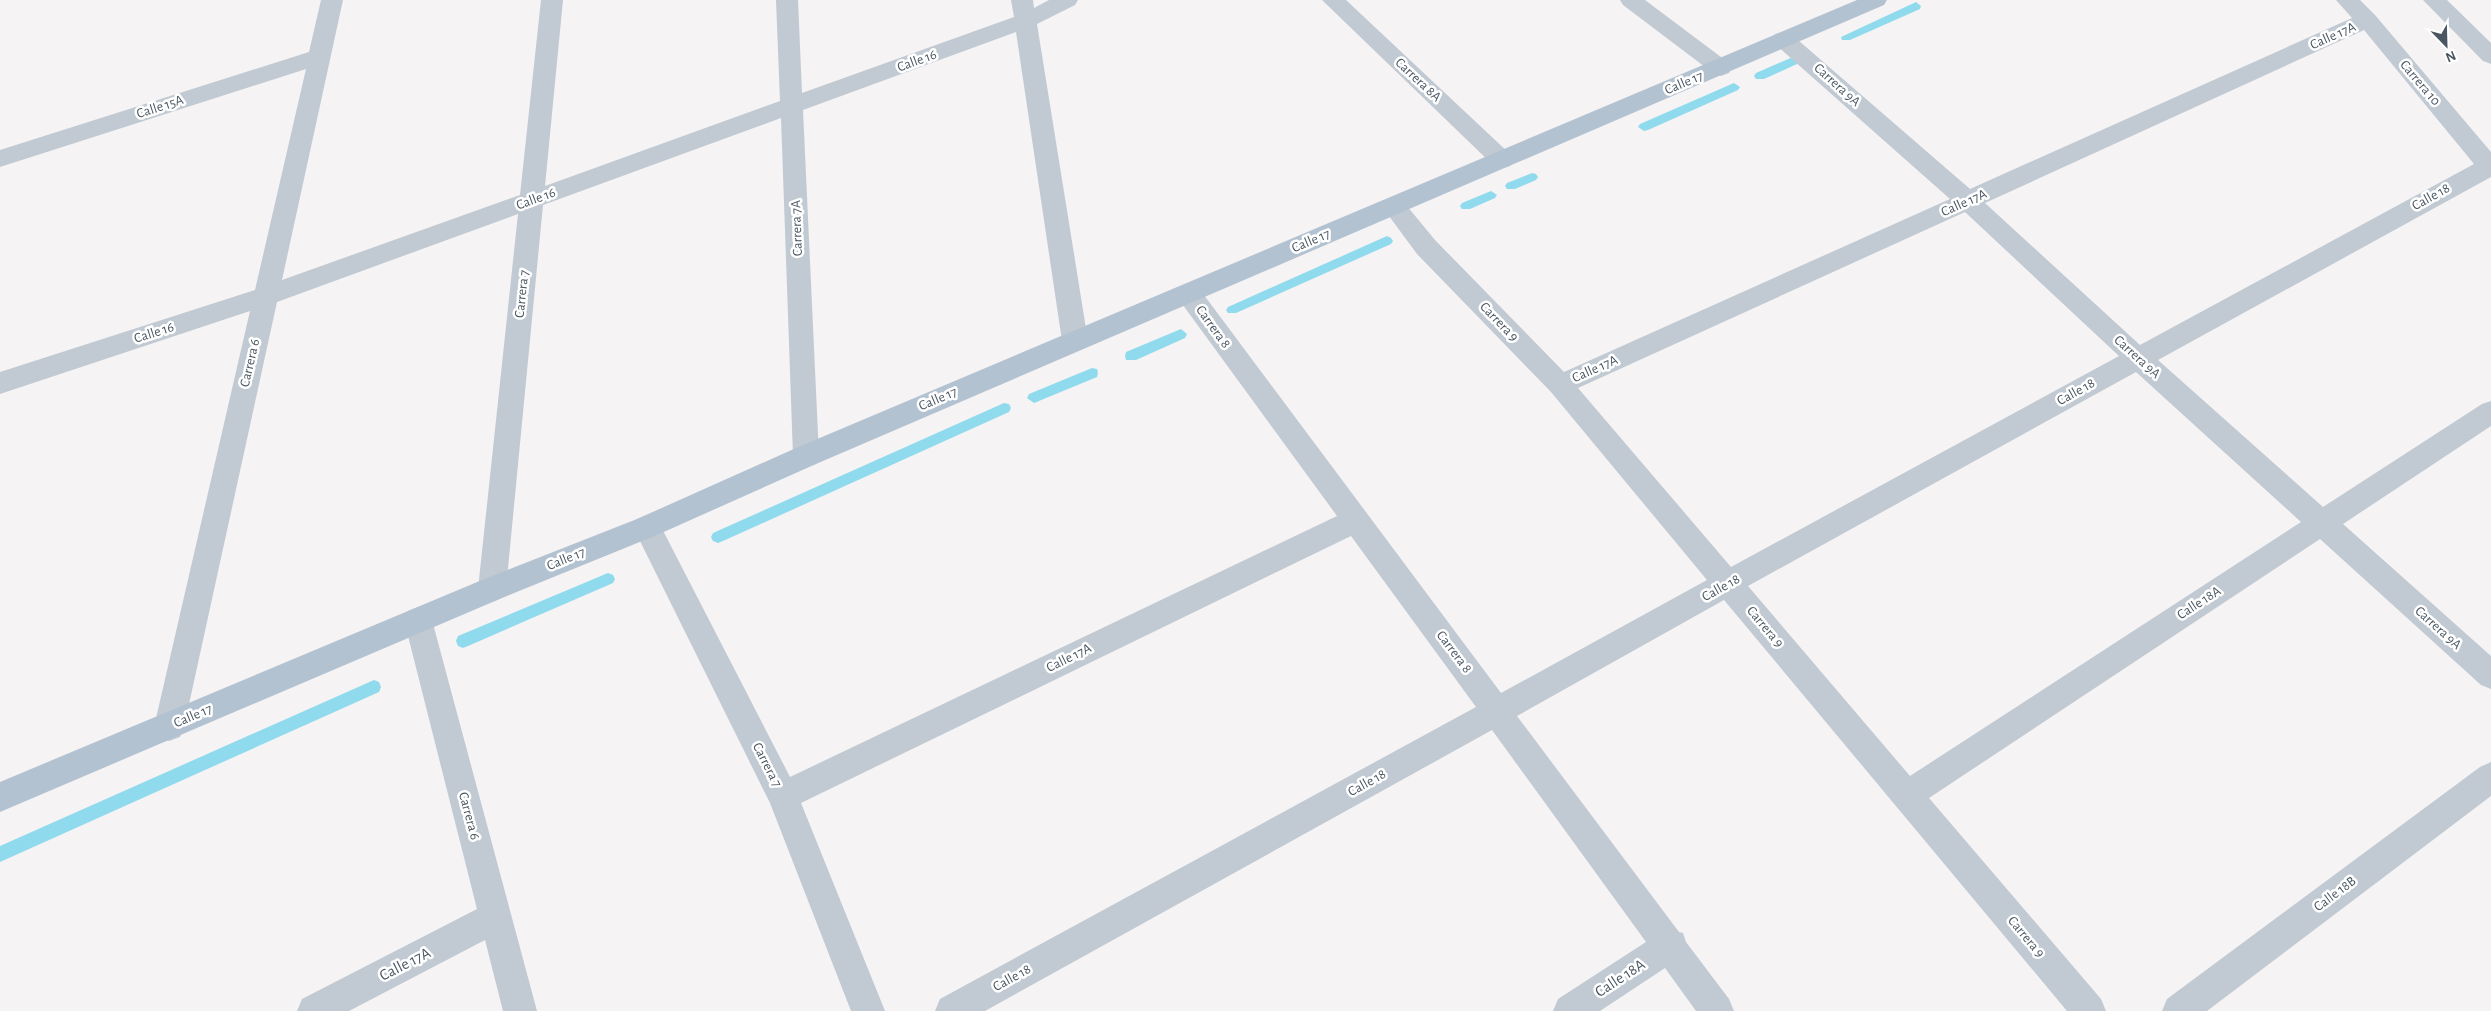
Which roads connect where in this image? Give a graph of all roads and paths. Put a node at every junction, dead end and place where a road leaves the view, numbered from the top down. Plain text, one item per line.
1 (332, 0) edge
2 (552, 0) edge
3 (788, 0) edge
4 (1067, 0) edge
5 (1333, 0) edge
6 (1631, 0) edge
7 (1876, 0) edge
8 (2347, 0) edge
9 (2434, 0) edge
10 (1024, 10) edge
11 (2367, 20) junction
12 (1796, 50) junction
13 (320, 56) junction
14 (2491, 56) edge
15 (1721, 68) junction
16 (792, 107) junction
17 (0, 159) edge
18 (1502, 160) junction
19 (2490, 166) edge
20 (531, 201) junction
21 (1968, 201) junction
22 (1398, 213) junction
23 (266, 296) junction
24 (1194, 300) junction
25 (1076, 341) junction
26 (2138, 358) junction
27 (0, 383) edge
28 (1560, 385) junction
29 (2491, 412) edge
30 (806, 456) junction
31 (1356, 520) junction
32 (2321, 523) junction
33 (647, 527) junction
34 (1728, 584) junction
35 (492, 589) junction
36 (418, 620) junction
37 (2491, 675) edge
38 (1498, 711) junction
39 (169, 727) junction
40 (2491, 777) edge
41 (1907, 795) junction
42 (783, 796) junction
43 (0, 797) edge
44 (496, 917) junction
45 (1671, 945) junction
46 (314, 1011) edge
47 (520, 1011) edge
48 (868, 1011) edge
49 (952, 1011) edge
50 (1570, 1011) edge
51 (1717, 1011) edge
52 (2089, 1011) edge
53 (2179, 1011) edge

1 - 13 street, Carrera 6
2 - 20 street, Carrera 7
3 - 16 street, Carrera 7A
4 - 10 street, Calle 16
5 - 18 street, Carrera 8A
6 - 15 street
7 - 12 main road, Calle 17
8 - 11 street, Carrera 10
9 - 14 street
10 - 16 street, Calle 16
10 - 25 street
11 - 19 street, Carrera 10
11 - 21 street, Calle 17A
12 - 15 main road, Calle 17
12 - 21 street, Carrera 9A
13 - 17 street, Calle 15A
13 - 23 street, Carrera 6
15 - 18 main road, Calle 17
16 - 20 street, Calle 16
16 - 30 street, Carrera 7A
18 - 22 main road, Calle 17
19 - 26 street, Calle 18
20 - 23 street, Calle 16
20 - 35 street, Carrera 7
21 - 26 street, Carrera 9A
21 - 28 street, Calle 17A
22 - 24 main road, Calle 17
22 - 28 street, Carrera 9
23 - 27 street, Calle 16
23 - 39 street, Carrera 6
24 - 25 main road, Calle 17
24 - 31 street, Carrera 8
25 - 30 main road, Calle 17
26 - 32 street, Carrera 9A
26 - 34 street, Calle 18
28 - 34 street, Carrera 9
29 - 32 street, Calle 18A
30 - 33 main road, Calle 17
31 - 38 street, Carrera 8
31 - 42 street, Calle 17A
32 - 37 street, Carrera 9A
32 - 41 street, Calle 18A
33 - 35 main road, Calle 17
33 - 42 street, Carrera 7
34 - 38 street, Calle 18
34 - 41 street, Carrera 9
35 - 36 main road, Calle 17
36 - 39 main road, Calle 17
36 - 44 street, Carrera 6
38 - 45 street, Carrera 8
38 - 49 street, Calle 18
39 - 43 main road, Calle 17
40 - 53 street, Calle 18B
41 - 52 street, Carrera 9
42 - 48 street, Carrera 7
44 - 46 street, Calle 17A
44 - 47 street, Carrera 6
45 - 50 street, Calle 18A
45 - 51 street, Carrera 8

